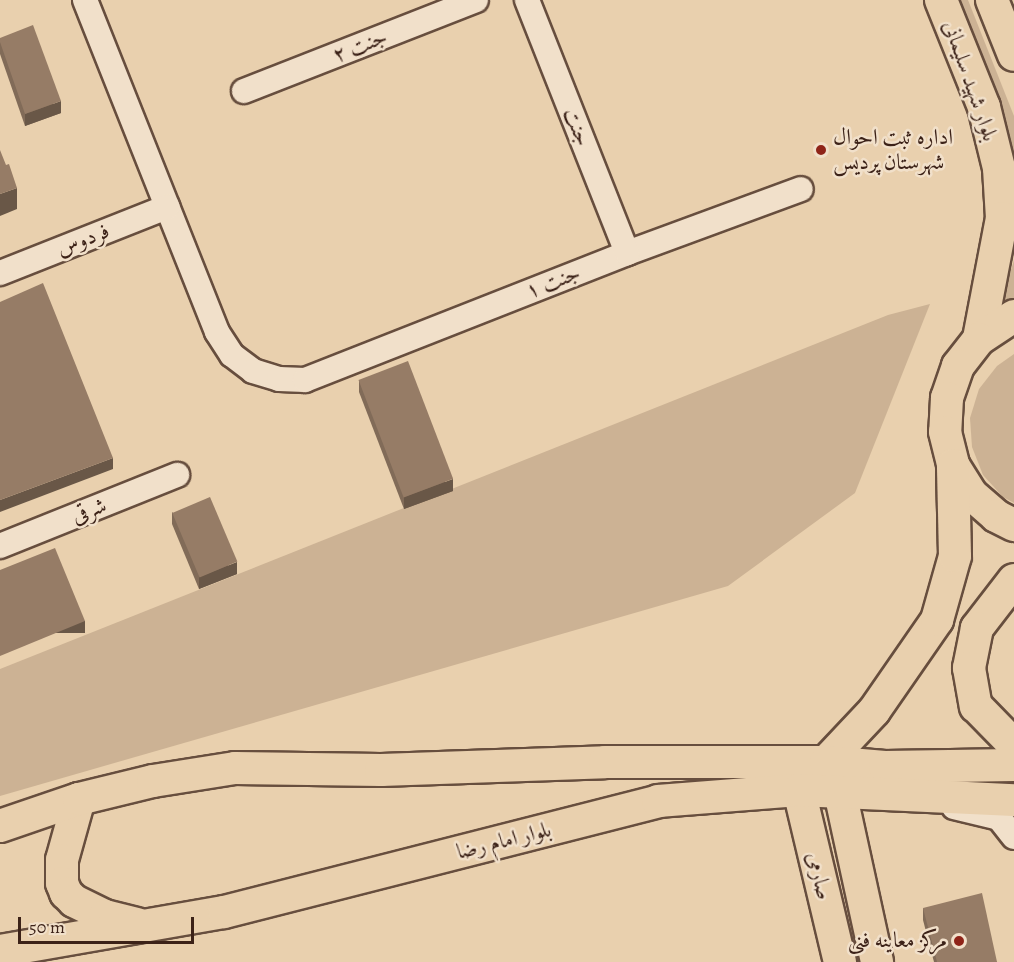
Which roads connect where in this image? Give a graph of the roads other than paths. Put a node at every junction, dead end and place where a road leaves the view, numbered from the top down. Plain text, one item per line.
1 (85, 0) edge
2 (476, 0) edge
3 (527, 0) edge
4 (941, 0) edge
5 (992, 0) edge
6 (1014, 55) edge
7 (244, 91) dead end
8 (801, 189) dead end
9 (167, 207) junction
10 (627, 253) junction
11 (0, 273) edge
12 (1014, 316) edge
13 (978, 339) junction
14 (953, 465) junction
15 (177, 475) dead end
16 (1014, 525) edge
17 (0, 546) edge
18 (1014, 580) edge
19 (1014, 745) edge
20 (826, 762) junction
21 (1014, 765) edge
22 (799, 790) junction
23 (840, 792) junction
24 (908, 797) junction
25 (79, 799) junction
26 (1014, 800) edge
27 (0, 826) edge
28 (1014, 837) edge
29 (141, 925) junction
30 (0, 951) edge
31 (840, 962) edge
32 (876, 962) edge

1 - 9 street
2 - 7 street, جنت ۲
3 - 10 street, جنت
4 - 13 main road, بلوار شهید سلیمانی
5 - 6 main road
8 - 10 street, جنت ۱
9 - 10 street, جنت ۱
9 - 11 street, فردوس
12 - 13 main road
13 - 14 main road
14 - 16 main road
14 - 20 main road
15 - 17 street, شرقی
18 - 19 main road
20 - 21 main road
20 - 25 main road
22 - 23 main road, بلوار امام رضا
22 - 29 main road, بلوار امام رضا
22 - 31 main road, صارمی
23 - 24 main road, بلوار امام رضا
23 - 32 main road, صارمی
24 - 26 main road, بلوار امام رضا
24 - 28 street
25 - 27 main road
25 - 29 main road
29 - 30 main road, بلوار امام رضا

